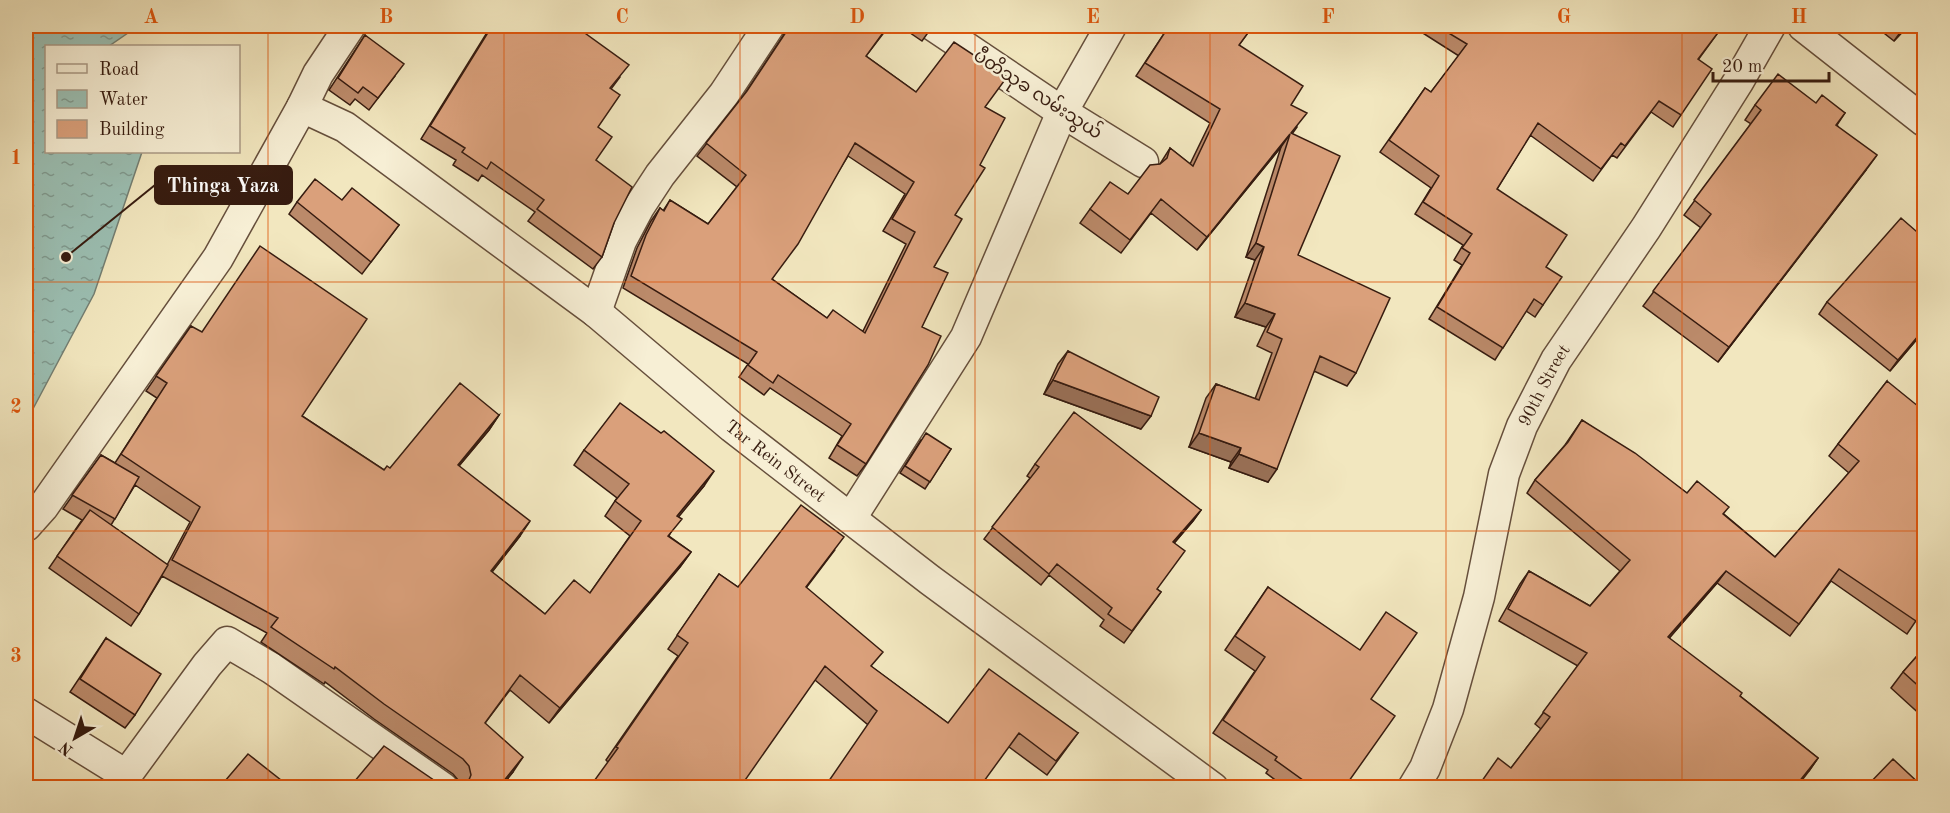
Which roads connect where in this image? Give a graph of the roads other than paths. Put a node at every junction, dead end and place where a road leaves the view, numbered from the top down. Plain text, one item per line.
1 (350, 26) edge
2 (769, 26) edge
3 (934, 26) edge
4 (1111, 26) edge
5 (1770, 26) edge
6 (1803, 26) edge
7 (302, 107) junction
8 (1062, 112) junction
9 (1924, 121) edge
10 (1143, 162) dead end
11 (596, 312) junction
12 (851, 518) junction
13 (26, 526) edge
14 (26, 713) edge
15 (122, 781) edge
16 (441, 787) edge
17 (1213, 788) edge
18 (1413, 788) edge

1 - 7 street
2 - 11 street
3 - 8 street, ပီတိသုခ လမ်းသွယ်
4 - 8 street
5 - 18 street, 90th Street
6 - 9 street
7 - 11 street, Tar Rein Street
7 - 13 street
8 - 10 street, ပီတိသုခ လမ်းသွယ်
8 - 12 street
11 - 12 street, Tar Rein Street
12 - 17 street, Tar Rein Street
14 - 15 street
15 - 16 street

